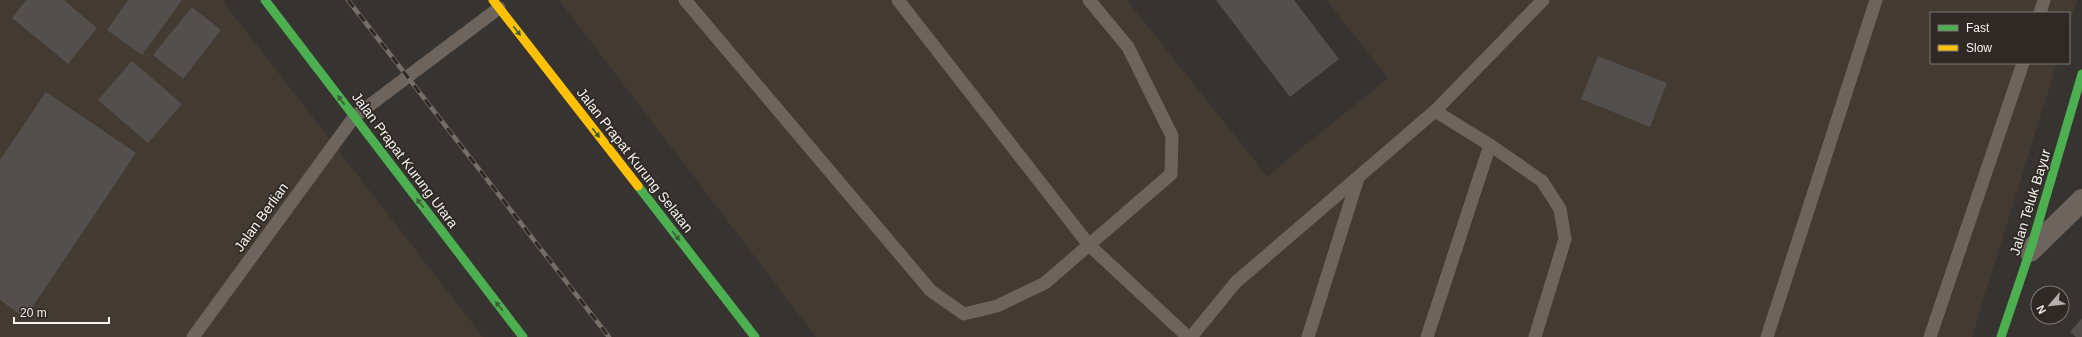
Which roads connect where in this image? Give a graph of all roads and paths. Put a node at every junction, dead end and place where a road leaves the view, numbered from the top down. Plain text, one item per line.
1 (265, 0) edge
2 (685, 0) edge
3 (898, 0) edge
4 (1090, 0) edge
5 (1543, 0) edge
6 (1876, 0) edge
7 (2044, 0) edge
8 (496, 4) edge
9 (2040, 12) edge
10 (2023, 64) edge
11 (2082, 74) edge
12 (1435, 111) junction
13 (354, 117) junction
14 (1490, 145) junction
15 (1358, 178) junction
16 (2082, 200) edge
17 (1089, 245) junction
18 (2030, 251) junction
19 (193, 337) edge
20 (523, 337) edge
21 (755, 337) edge
22 (1189, 337) edge
23 (1308, 337) edge
24 (1427, 337) edge
25 (1535, 337) edge
26 (1767, 337) edge
27 (1930, 337) edge
28 (2001, 337) edge

13 -> 1 street, Jalan Prapat Kurung Utara
2 - 17 lane
3 - 17 lane
4 - 17 lane
5 - 12 lane
6 - 26 lane
7 - 9 lane
8 - 13 lane, Jalan Berlian
8 -> 21 street, Jalan Prapat Kurung Selatan
10 - 27 lane
11 - 18 street, Jalan Teluk Bayur
12 - 14 lane
12 - 15 lane
13 - 19 lane, Jalan Berlian
20 -> 13 street, Jalan Prapat Kurung Utara
14 - 24 lane
14 - 25 lane
15 - 22 lane
15 - 23 lane
16 - 18 street
17 - 22 lane
18 - 28 street, Jalan Teluk Bayur

